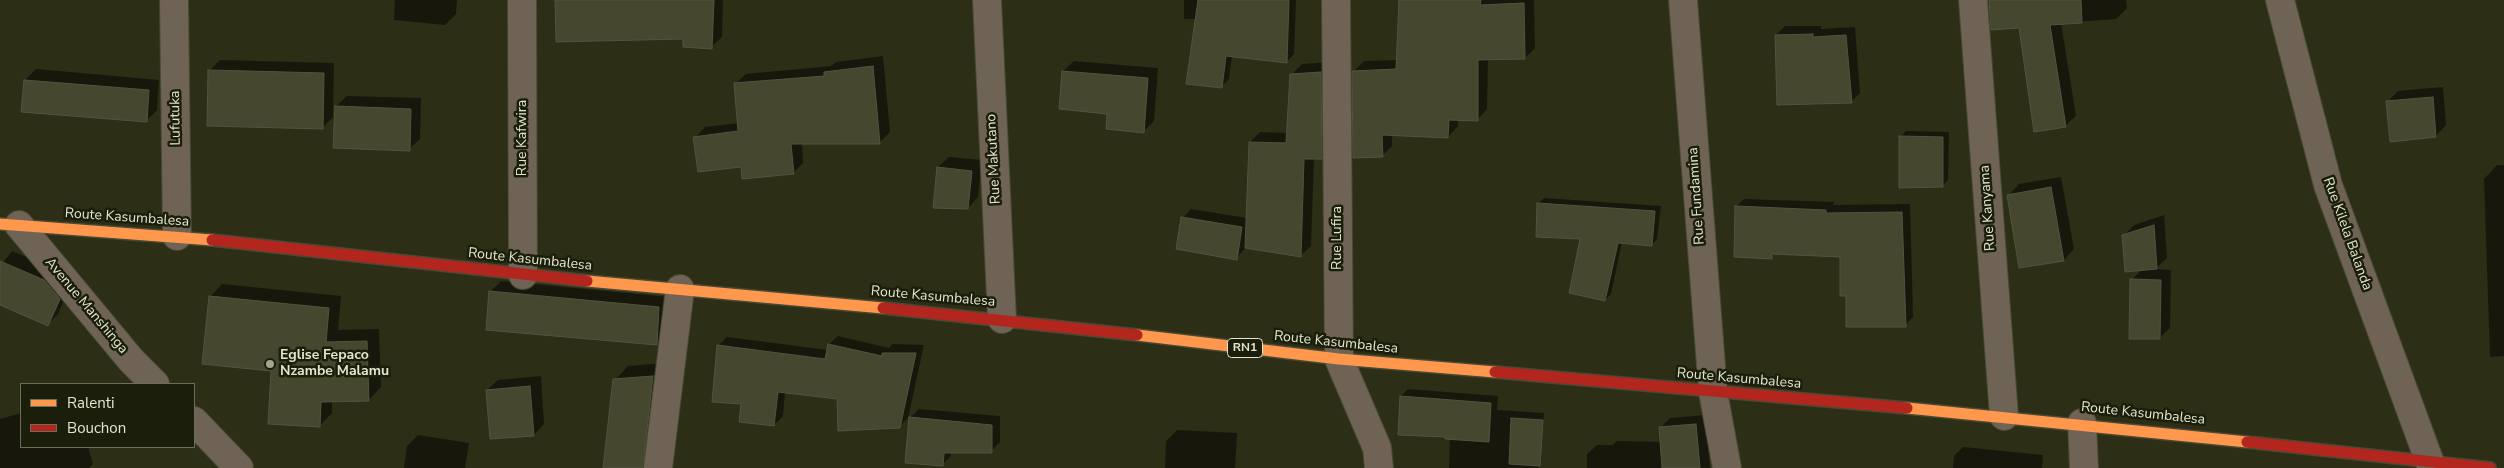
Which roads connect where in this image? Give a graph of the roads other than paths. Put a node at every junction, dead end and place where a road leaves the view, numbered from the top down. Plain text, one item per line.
1 (174, 0) edge
2 (522, 0) edge
3 (987, 0) edge
4 (1336, 0) edge
5 (1683, 0) edge
6 (1973, 0) edge
7 (2280, 0) edge
8 (10, 224) edge
9 (177, 236) junction
10 (523, 275) junction
11 (680, 289) junction
12 (1002, 318) junction
13 (1339, 359) junction
14 (154, 383) edge
15 (1713, 392) junction
16 (2004, 416) junction
17 (195, 422) edge
18 (2082, 423) junction
19 (2431, 465) edge
20 (239, 468) edge
21 (658, 468) edge
22 (1379, 468) edge
23 (1727, 468) edge
24 (2084, 468) edge
25 (2490, 468) edge

1 - 9 street, Lufutuka
2 - 10 street, Rue Kafwira
3 - 12 street, Rue Makutano
4 - 13 street, Rue Lufira
5 - 15 street, Rue Fundamina
6 - 16 street, Rue Kanyama
7 - 19 street, Rue Kilela Balanda
8 - 9 highway, Route Kasumbalesa / RN1
8 - 14 street, Avenue Manshinga
9 - 10 highway, Route Kasumbalesa / RN1
10 - 11 highway, Route Kasumbalesa / RN1
11 - 12 highway, Route Kasumbalesa / RN1
11 - 21 street
12 - 13 highway, Route Kasumbalesa / RN1
13 - 15 highway, Route Kasumbalesa / RN1
13 - 22 street, Rue Lufira
15 - 16 highway, Route Kasumbalesa / RN1
15 - 23 street
16 - 18 highway, Route Kasumbalesa / RN1
17 - 20 street
18 - 19 highway, Route Kasumbalesa / RN1
18 - 24 street
19 - 25 highway, Route Kasumbalesa / RN1

